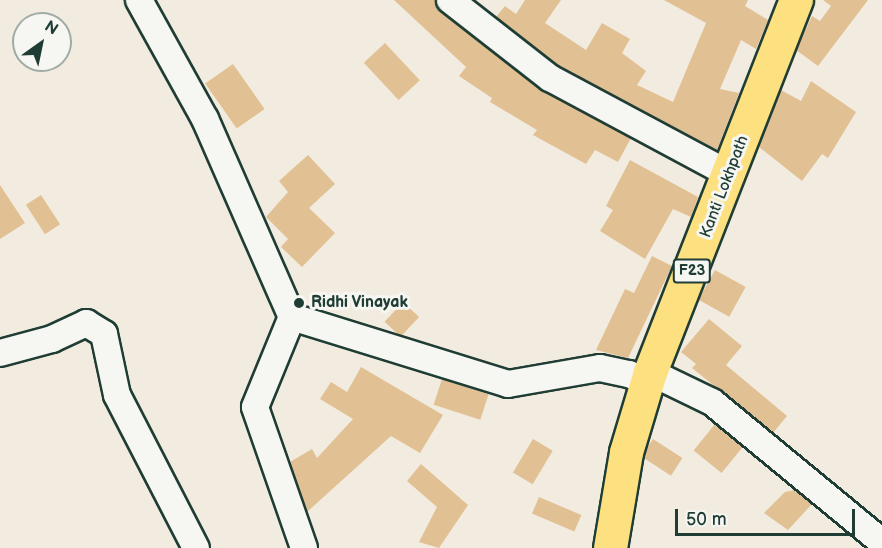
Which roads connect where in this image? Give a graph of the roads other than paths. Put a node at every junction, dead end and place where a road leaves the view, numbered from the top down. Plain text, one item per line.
1 (139, 0) edge
2 (450, 0) edge
3 (796, 0) edge
4 (731, 175) junction
5 (292, 318) junction
6 (0, 353) edge
7 (649, 380) junction
8 (882, 542) edge
9 (196, 548) edge
10 (304, 548) edge
11 (610, 548) edge

1 - 5 street
2 - 4 street
3 - 4 main road, Kanti Lokhpath / F23
4 - 7 main road, Kanti Lokhpath / F23
5 - 7 street
5 - 10 street
6 - 9 street
7 - 8 street
7 - 11 main road, Kanti Lokhpath / F23

